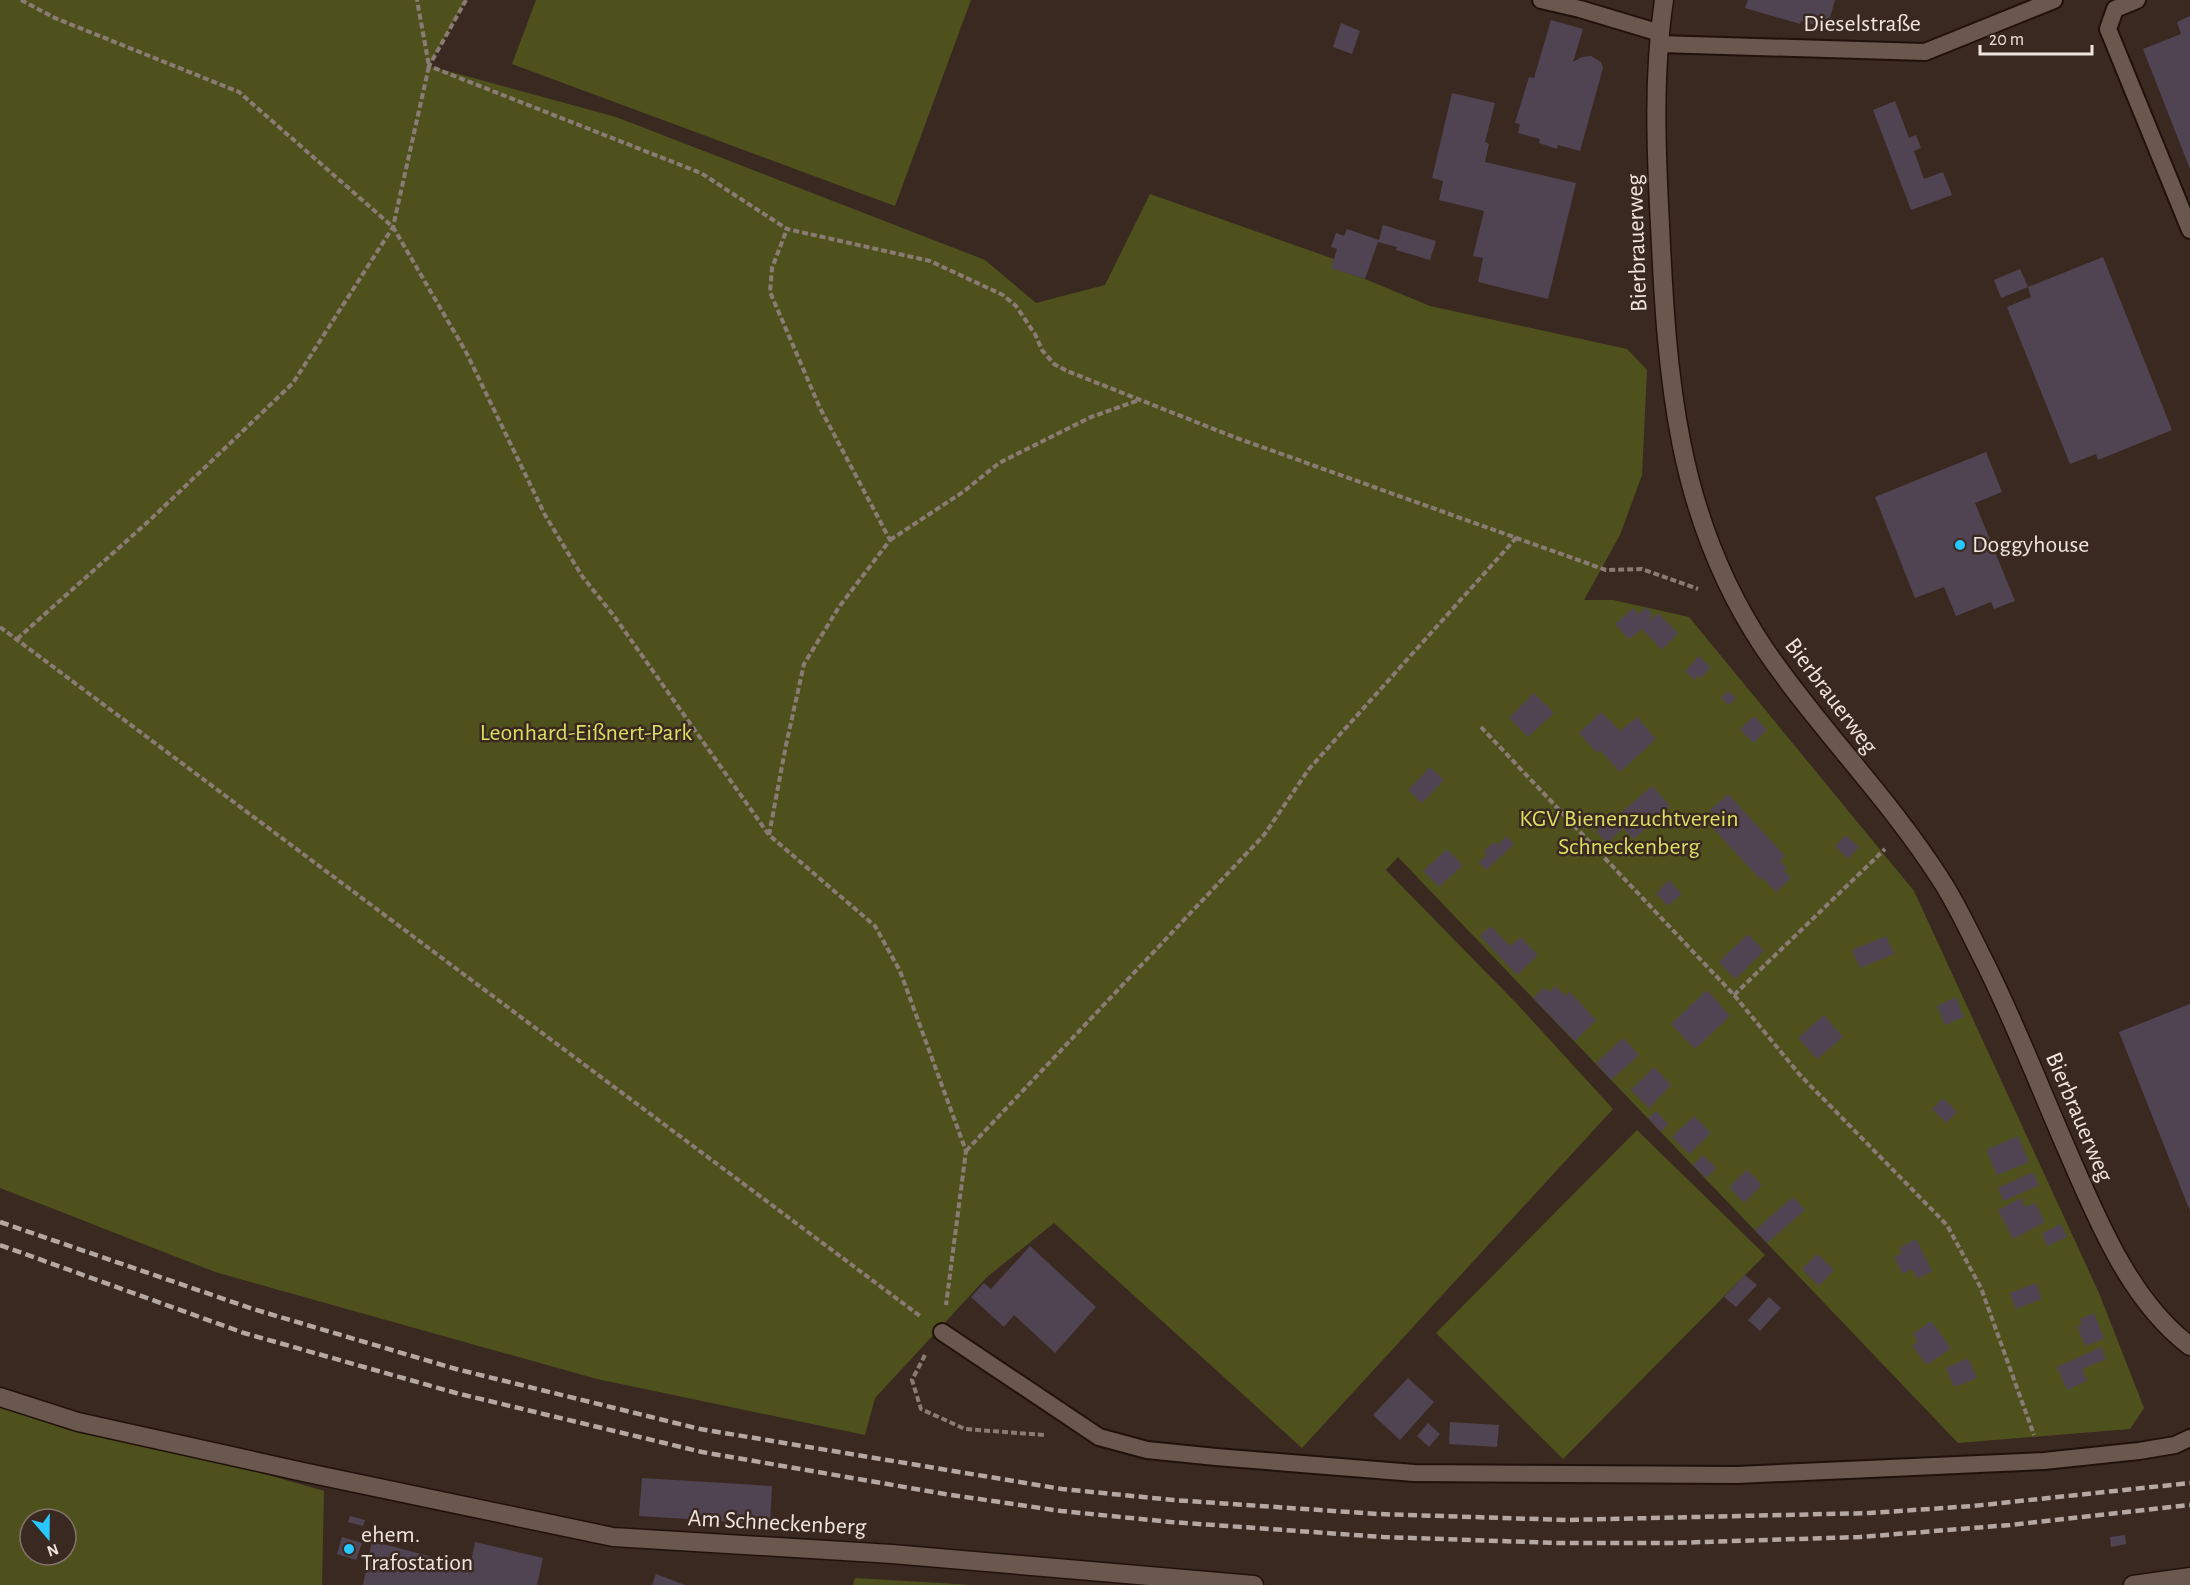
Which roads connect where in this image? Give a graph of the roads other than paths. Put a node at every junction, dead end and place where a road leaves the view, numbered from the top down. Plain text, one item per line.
1 (1541, 0) edge
2 (1664, 0) edge
3 (2054, 0) edge
4 (2137, 0) edge
5 (1660, 38) junction
6 (2190, 230) edge
7 (942, 1332) road end
8 (2190, 1346) edge
9 (0, 1397) edge
10 (2190, 1437) edge
11 (2190, 1577) edge
12 (1254, 1585) edge
13 (2133, 1585) edge

1 - 5 lane, Dieselstraße
2 - 5 street, Bierbrauerweg
3 - 5 lane, Dieselstraße
4 - 6 lane
5 - 8 street, Bierbrauerweg
7 - 10 lane
9 - 12 street, Am Schneckenberg
11 - 13 street

